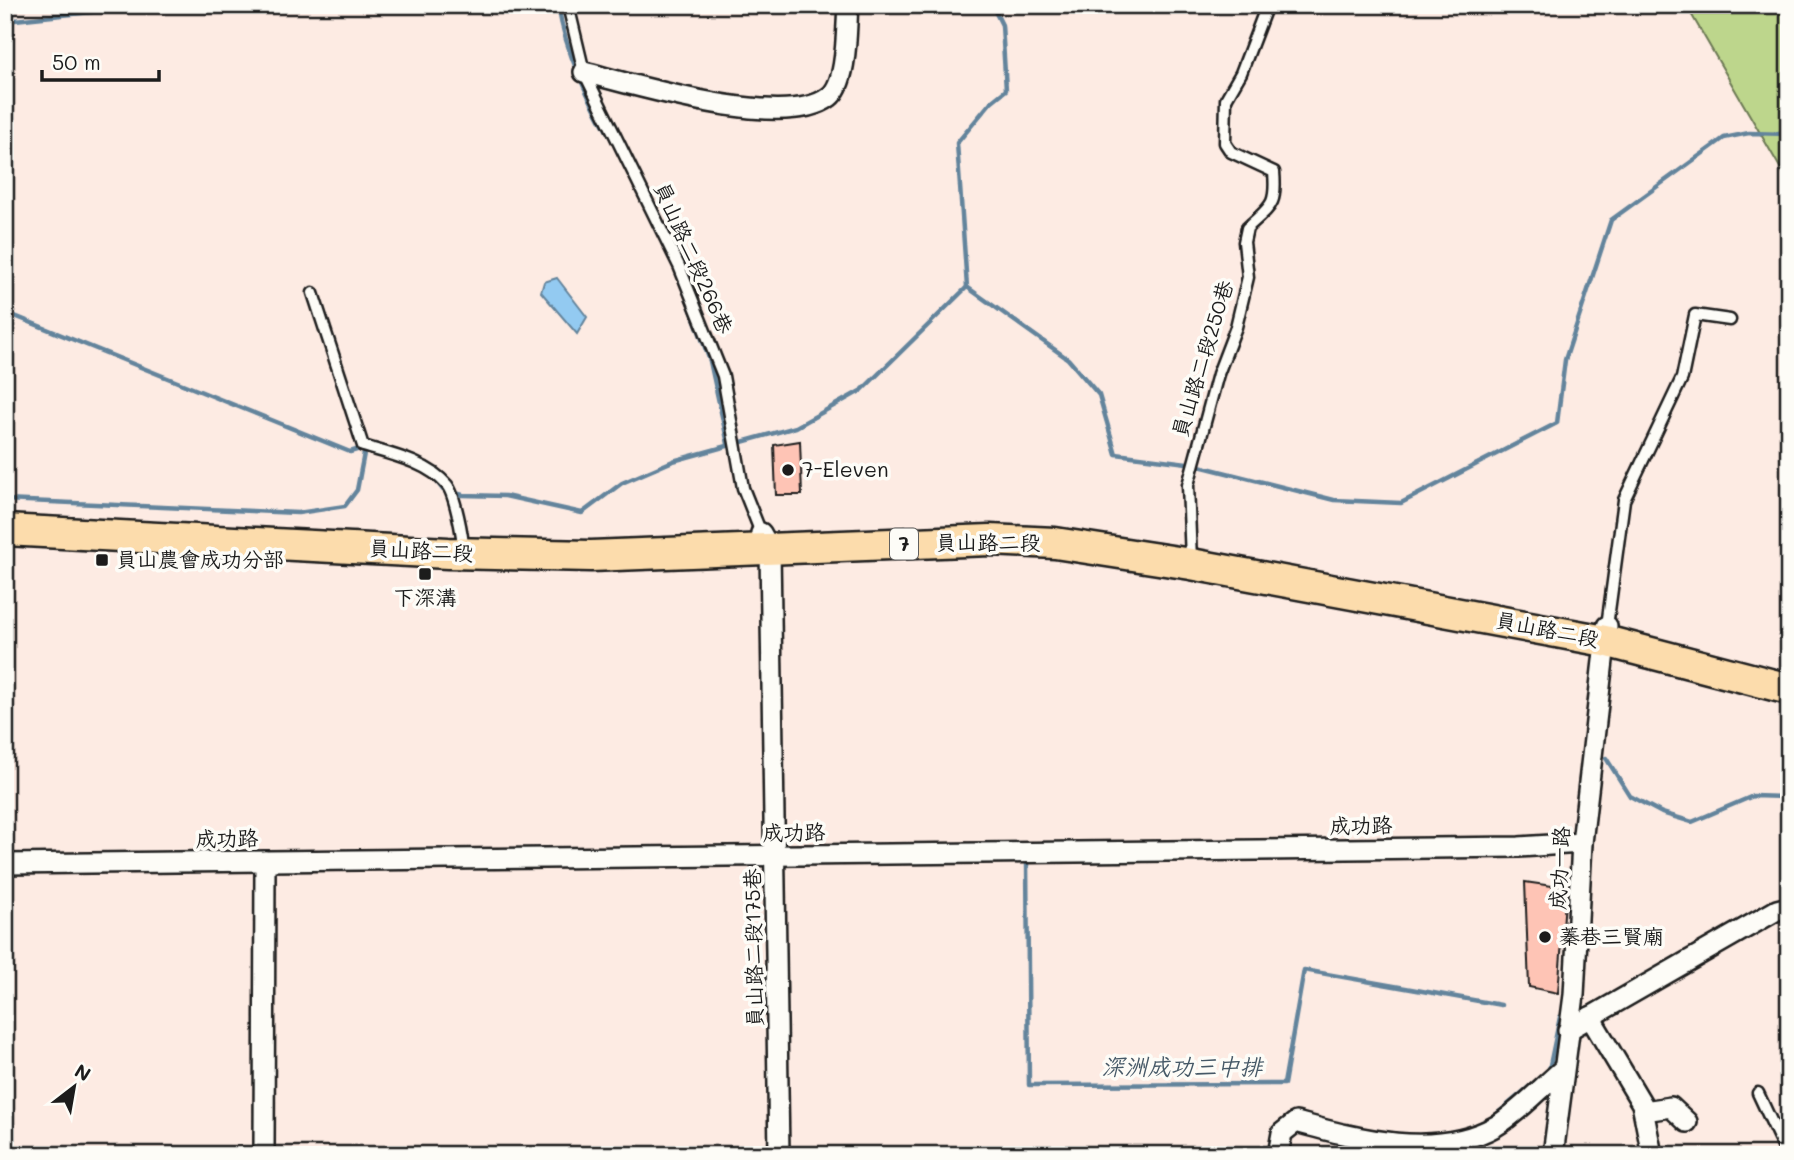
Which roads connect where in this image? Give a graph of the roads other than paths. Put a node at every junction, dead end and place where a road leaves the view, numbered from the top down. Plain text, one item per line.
1 (568, 5) edge
2 (848, 5) edge
3 (1267, 5) edge
4 (584, 72) junction
5 (313, 293) dead end
6 (1730, 320) dead end
7 (5, 516) edge
8 (5, 530) edge
9 (765, 541) junction
10 (463, 546) junction
11 (1192, 557) junction
12 (1606, 633) junction
13 (1789, 673) edge
14 (1789, 689) edge
15 (1582, 843) junction
16 (775, 856) junction
17 (265, 861) junction
18 (5, 864) edge
19 (1789, 907) edge
20 (1590, 1017) junction
21 (1568, 1030) junction
22 (1562, 1070) junction
23 (1758, 1093) dead end
24 (1644, 1111) junction
25 (1687, 1122) dead end
26 (264, 1155) edge
27 (779, 1155) edge
28 (1278, 1155) edge
29 (1553, 1155) edge
30 (1652, 1155) edge
31 (1787, 1155) edge

1 - 4 lane, 員山路二段266巷
2 - 4 street
3 - 11 lane, 員山路二段250巷
4 - 9 lane, 員山路二段266巷
5 - 10 lane
6 - 12 lane
7 - 10 main road, 員山路二段 / 7
8 - 10 main road, 員山路二段 / 7
9 - 10 main road, 員山路二段 / 7
9 - 11 main road, 員山路二段 / 7
9 - 16 street, 員山路二段175巷
11 - 12 main road, 員山路二段 / 7
12 - 13 main road, 員山路二段 / 7
12 - 14 main road, 員山路二段 / 7
12 - 15 street, 成功一路
15 - 16 street, 成功路
15 - 21 street, 成功一路
16 - 17 street, 成功路
16 - 27 street, 員山路二段175巷
17 - 18 street, 成功路
17 - 26 street
19 - 20 street
20 - 21 street
20 - 24 street
21 - 22 street, 成功一路
22 - 28 street
22 - 29 street, 成功一路
23 - 31 lane
24 - 25 street
24 - 30 street

